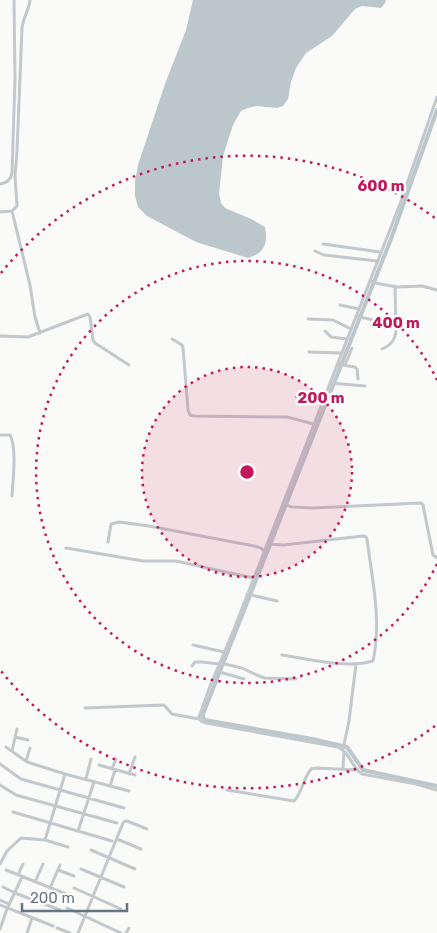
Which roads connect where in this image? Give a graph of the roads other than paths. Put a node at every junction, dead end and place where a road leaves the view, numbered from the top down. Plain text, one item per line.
1 (14, 0) edge
2 (30, 0) edge
3 (437, 97) edge
4 (0, 184) edge
5 (12, 210) junction
6 (0, 212) edge
7 (323, 244) dead end
8 (315, 251) dead end
9 (380, 252) junction
10 (377, 261) junction
11 (372, 282) junction
12 (395, 286) junction
13 (437, 290) edge
14 (340, 305) dead end
15 (359, 309) junction
16 (359, 316) junction
17 (308, 319) dead end
18 (396, 324) junction
19 (351, 329) junction
20 (325, 331) dead end
21 (40, 333) junction
22 (0, 336) edge
23 (172, 339) dead end
24 (347, 339) junction
25 (352, 348) dead end
26 (382, 349) dead end
27 (309, 352) dead end
28 (341, 353) junction
29 (337, 364) junction
30 (129, 365) dead end
31 (345, 365) junction
32 (358, 379) dead end
33 (330, 383) junction
34 (365, 386) dead end
35 (296, 397) dead end
36 (324, 400) junction
37 (314, 424) junction
38 (0, 435) edge
39 (12, 496) dead end
40 (285, 505) junction
41 (108, 542) dead end
42 (270, 545) junction
43 (66, 548) dead end
44 (264, 551) junction
45 (437, 558) edge
46 (253, 578) junction
47 (248, 594) junction
48 (277, 601) dead end
49 (193, 645) dead end
50 (224, 652) junction
51 (282, 655) dead end
52 (221, 664) junction
53 (356, 664) junction
54 (192, 666) dead end
55 (216, 671) junction
56 (244, 679) dead end
57 (296, 679) dead end
58 (85, 708) dead end
59 (199, 719) junction
60 (17, 729) dead end
61 (15, 737) junction
62 (28, 740) dead end
63 (6, 747) dead end
64 (344, 747) junction
65 (30, 748) dead end
66 (12, 751) junction
67 (135, 757) dead end
68 (91, 759) dead end
69 (116, 759) dead end
70 (26, 761) junction
71 (0, 764) edge
72 (99, 765) dead end
73 (114, 769) junction
74 (343, 769) junction
75 (357, 770) junction
76 (65, 774) junction
77 (129, 774) junction
78 (135, 775) dead end
79 (86, 780) junction
80 (94, 782) junction
81 (0, 785) edge
82 (110, 786) junction
83 (60, 790) junction
84 (227, 790) dead end
85 (437, 790) edge
86 (129, 791) dead end
87 (89, 798) junction
88 (55, 806) junction
89 (124, 808) dead end
90 (13, 812) dead end
91 (84, 814) junction
92 (50, 823) junction
93 (117, 823) dead end
94 (148, 830) dead end
95 (78, 831) junction
96 (117, 839) junction
97 (45, 840) junction
98 (112, 841) dead end
99 (68, 846) dead end
100 (141, 849) dead end
101 (91, 850) dead end
102 (109, 858) junction
103 (0, 864) edge
104 (23, 864) dead end
105 (43, 864) dead end
106 (60, 865) dead end
107 (81, 869) dead end
108 (135, 869) dead end
109 (6, 870) dead end
110 (58, 870) junction
111 (18, 875) junction
112 (74, 876) dead end
113 (22, 877) junction
114 (102, 877) junction
115 (35, 882) junction
116 (3, 887) dead end
117 (124, 887) dead end
118 (50, 888) junction
119 (74, 888) dead end
120 (15, 892) junction
121 (66, 894) dead end
122 (94, 897) junction
123 (0, 900) edge
124 (9, 904) junction
125 (0, 905) edge
126 (67, 908) dead end
127 (7, 909) junction
128 (121, 909) dead end
129 (60, 910) dead end
130 (86, 916) junction
131 (32, 918) junction
132 (129, 928) dead end
133 (0, 929) edge
134 (27, 933) edge
135 (70, 933) edge
136 (78, 933) edge
137 (122, 933) edge
138 (126, 933) edge

1 - 4 street
2 - 5 street
3 - 9 street
5 - 6 street
5 - 21 street
7 - 9 street
8 - 10 street
9 - 10 street
10 - 11 street
11 - 12 street
11 - 15 street
12 - 13 street
12 - 18 street
14 - 15 street
15 - 16 street
16 - 18 street
16 - 19 street
17 - 19 street
18 - 26 street
19 - 24 street
20 - 24 street
21 - 22 street
21 - 30 street
23 - 37 street
24 - 28 street
25 - 31 street
27 - 28 street
28 - 29 street
29 - 31 street
29 - 33 street
31 - 32 street
33 - 34 street
33 - 36 street
35 - 36 street
36 - 37 street
37 - 40 street
38 - 39 street
40 - 42 street
40 - 45 street
41 - 44 street
42 - 44 street
42 - 53 street
43 - 46 street
44 - 46 street
46 - 47 street
47 - 48 street
47 - 50 street
49 - 50 street
50 - 52 street
51 - 53 street
52 - 54 street
52 - 55 street
52 - 57 street
53 - 64 street
55 - 56 street
55 - 59 street
58 - 59 street
59 - 64 street
60 - 61 street
61 - 62 street
61 - 66 street
63 - 66 street
64 - 74 street
64 - 75 street
65 - 70 street
66 - 70 street
67 - 77 street
68 - 79 street
69 - 73 street
70 - 76 street
71 - 83 street
72 - 73 street
73 - 77 street
73 - 82 street
74 - 75 street
74 - 84 street
75 - 85 street
76 - 79 street
76 - 83 street
77 - 78 street
79 - 80 street
80 - 82 street
80 - 87 street
81 - 88 street
82 - 86 street
83 - 87 street
83 - 88 street
87 - 89 street
87 - 91 street
88 - 91 street
88 - 92 street
90 - 92 street
91 - 93 street
91 - 95 street
92 - 95 street
92 - 97 street
94 - 96 street
95 - 98 street
96 - 100 street
96 - 102 street
97 - 99 street
97 - 103 street
101 - 102 street
102 - 108 street
102 - 114 street
104 - 111 street
105 - 115 street
106 - 110 street
107 - 114 street
109 - 111 street
110 - 112 street
110 - 118 street
111 - 113 street
113 - 115 street
113 - 120 street
114 - 117 street
114 - 122 street
115 - 118 street
116 - 120 street
118 - 121 street
119 - 122 street
120 - 124 street
120 - 129 street
122 - 128 street
122 - 130 street
123 - 124 street
124 - 127 street
125 - 127 street
126 - 130 street
127 - 131 street
127 - 133 street
130 - 136 street
130 - 137 street
131 - 134 street
131 - 135 street
132 - 138 street

